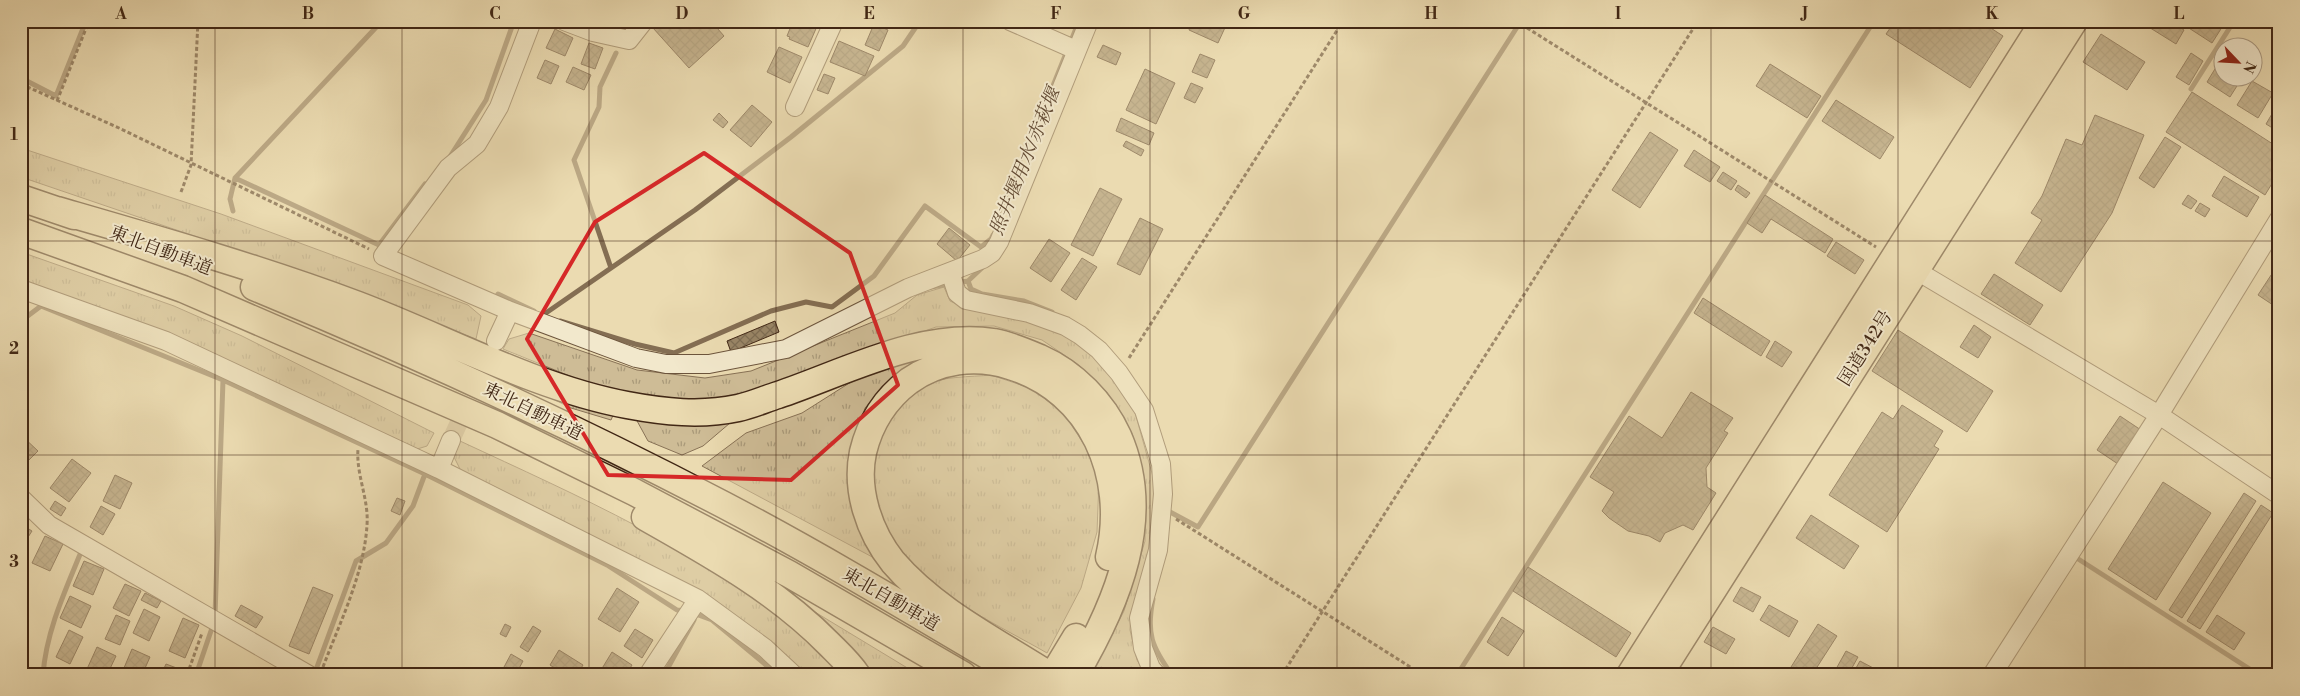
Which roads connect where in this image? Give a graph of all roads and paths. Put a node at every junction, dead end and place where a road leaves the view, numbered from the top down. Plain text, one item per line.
1 (89, 21) edge
2 (198, 21) edge
3 (532, 21) edge
4 (564, 21) edge
5 (644, 21) edge
6 (834, 21) edge
7 (1010, 21) edge
8 (1089, 21) edge
9 (1343, 21) edge
10 (1516, 21) edge
11 (1698, 21) edge
12 (2044, 21) edge
13 (2074, 21) edge
14 (1076, 50) junction
15 (21, 84) edge
16 (57, 101) junction
17 (1646, 103) junction
18 (795, 107) dead end
19 (191, 165) junction
20 (181, 192) dead end
21 (21, 198) edge
22 (57, 210) junction
23 (2279, 219) edge
24 (21, 231) edge
25 (383, 256) junction
26 (1904, 263) junction
27 (950, 272) junction
28 (21, 289) edge
29 (510, 311) junction
30 (496, 341) dead end
31 (352, 361) junction
32 (1119, 373) junction
33 (2159, 415) junction
34 (359, 431) junction
35 (451, 440) tunnel mouth
36 (439, 469) junction
37 (2279, 495) edge
38 (21, 498) edge
39 (1163, 511) junction
40 (698, 599) junction
41 (1322, 610) junction
42 (208, 617) junction
43 (1040, 673) edge
44 (187, 675) edge
45 (310, 675) edge
46 (320, 675) edge
47 (648, 675) edge
48 (794, 675) edge
49 (857, 675) edge
50 (963, 675) edge
51 (1075, 675) edge
52 (1157, 675) edge
53 (1282, 675) edge
54 (1423, 675) edge
55 (1630, 675) edge
56 (1659, 675) edge
57 (1992, 675) edge

1 - 16 path
2 - 19 path
3 - 25 street
4 - 5 street
6 - 18 street
7 - 14 street
8 - 14 street
9 - 32 path
10 - 17 path
11 - 17 path
12 - 26 highway, 国道342号
13 - 26 highway, 国道342号
14 - 27 street
15 - 16 path
16 - 19 path
17 - 26 path
17 - 41 path
19 - 20 path
19 - 25 path
21 - 22 highway, 東北自動車道
22 - 43 highway, 東北自動車道
22 - 51 highway
23 - 33 street
24 - 31 highway, 東北自動車道
25 - 29 street
26 - 33 street
26 - 55 highway, 国道342号
26 - 56 highway, 国道342号
27 - 29 street
27 - 32 street
28 - 34 street
29 - 30 street
31 - 49 highway
31 - 50 highway, 東北自動車道
32 - 39 street
33 - 37 street
33 - 57 street
34 - 36 street
34 - 46 path
35 - 36 street
36 - 40 street
38 - 42 street
39 - 41 path
39 - 52 street
40 - 47 street
40 - 48 street
41 - 53 path
41 - 54 path
42 - 44 path
42 - 45 street
43 - 43 highway

